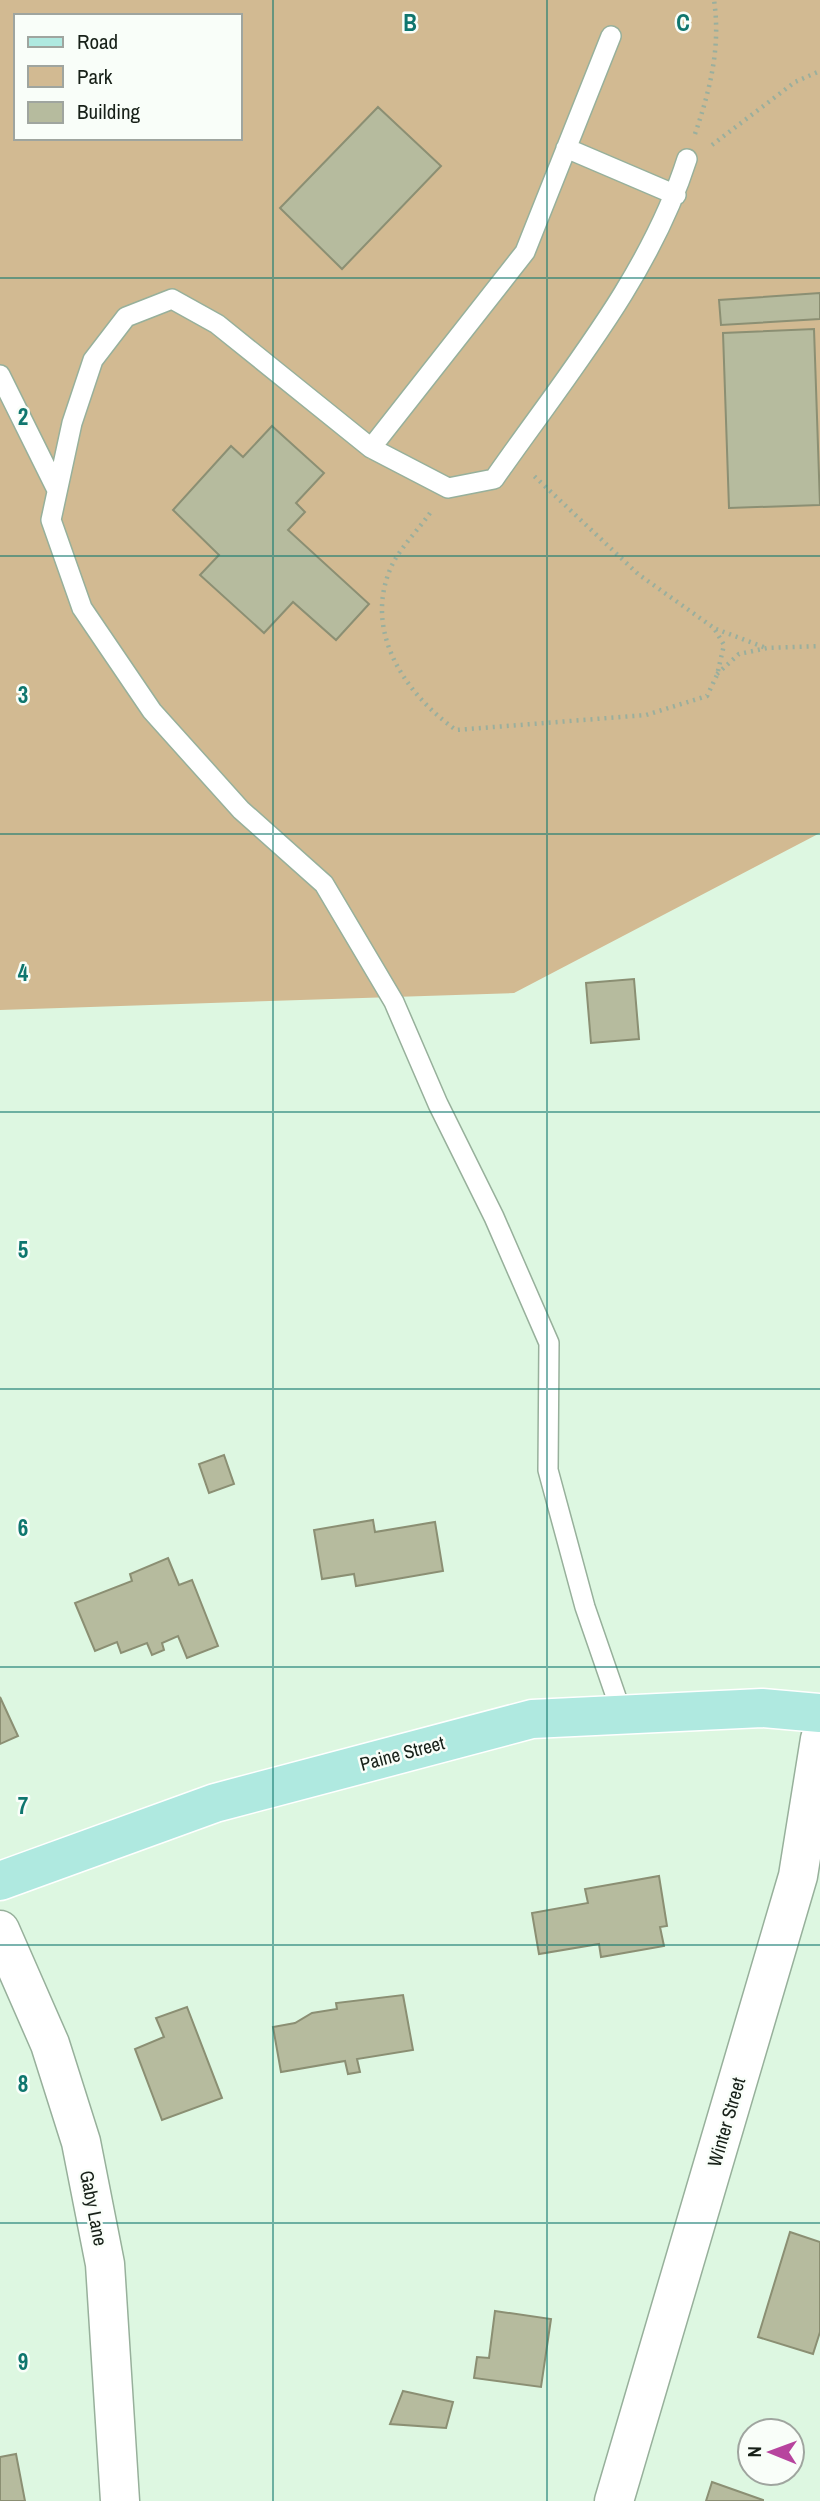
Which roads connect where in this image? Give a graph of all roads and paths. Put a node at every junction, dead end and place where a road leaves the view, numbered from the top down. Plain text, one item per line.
1 (714, 0) edge
2 (611, 36) dead end
3 (820, 71) edge
4 (566, 148) junction
5 (687, 159) junction
6 (676, 195) junction
7 (0, 375) edge
8 (371, 448) junction
9 (512, 454) junction
10 (448, 488) junction
11 (57, 490) junction
12 (714, 628) junction
13 (820, 646) edge
14 (767, 648) junction
15 (717, 675) junction
16 (820, 1713) edge
17 (622, 1714) junction
18 (820, 1739) edge
19 (0, 1881) edge
20 (0, 1930) edge
21 (120, 2501) edge
22 (614, 2501) edge

1 - 5 path
2 - 4 lane
3 - 5 path
4 - 6 lane
4 - 8 lane
5 - 6 lane
6 - 9 lane
7 - 11 lane
8 - 10 lane
8 - 11 lane
9 - 10 lane
9 - 12 path
10 - 15 path
11 - 17 lane
12 - 14 path
12 - 15 path
13 - 14 path
14 - 15 path
16 - 17 main road, Paine Street
17 - 19 main road, Paine Street
18 - 22 street, Winter Street
20 - 21 street, Gaby Lane

